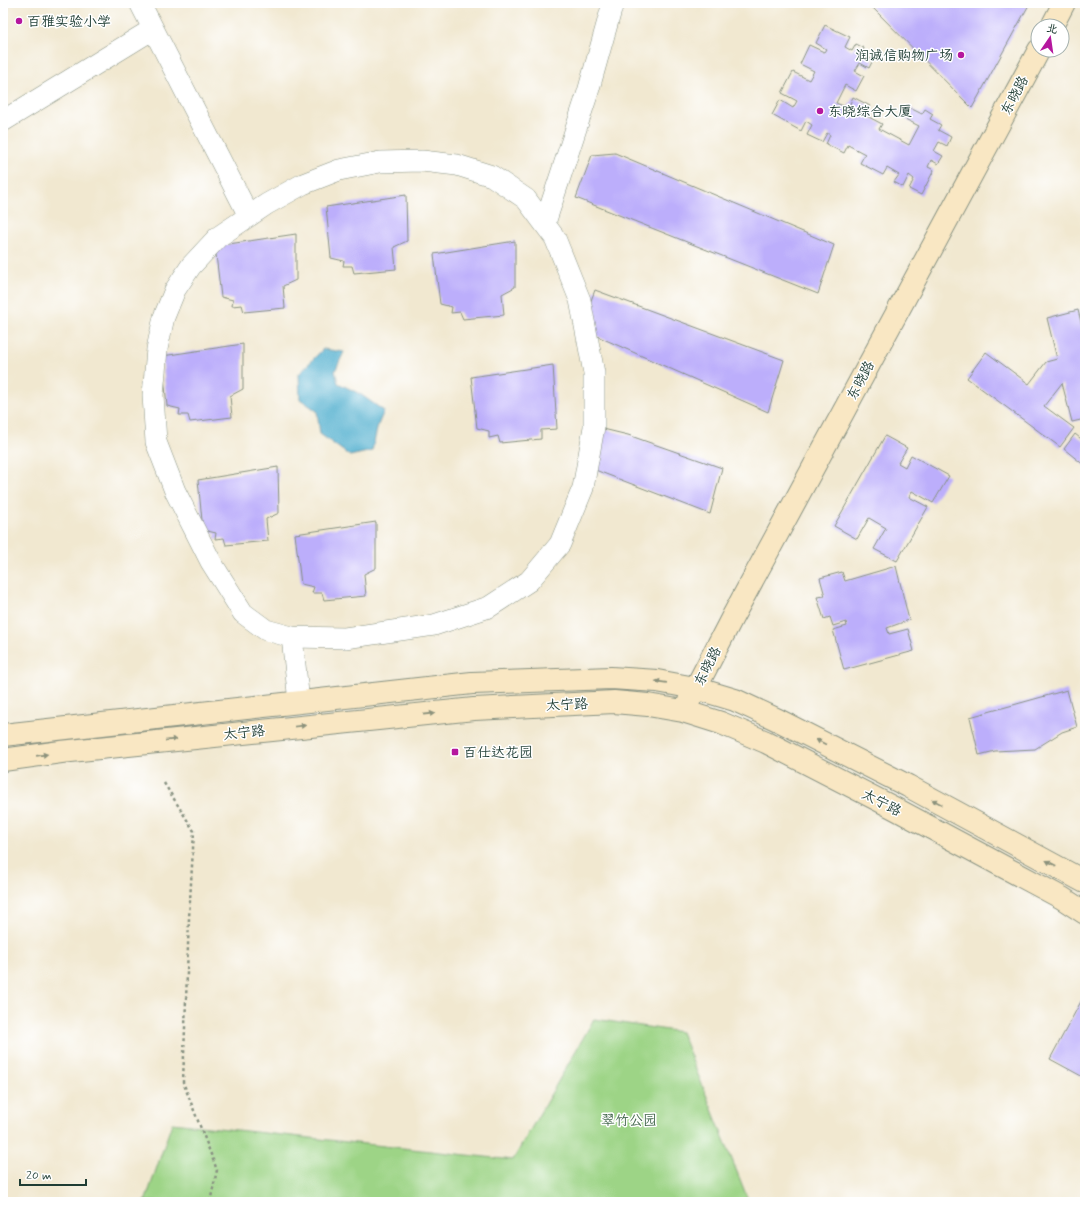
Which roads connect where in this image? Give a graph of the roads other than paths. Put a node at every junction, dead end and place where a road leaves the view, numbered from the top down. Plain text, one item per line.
1 (140, 3) edge
2 (613, 3) edge
3 (1064, 3) edge
4 (1056, 18) edge
5 (153, 29) junction
6 (1035, 58) edge
7 (3, 121) edge
8 (249, 216) junction
9 (545, 223) junction
10 (292, 637) junction
11 (696, 688) junction
12 (299, 702) junction
13 (683, 712) junction
14 (3, 736) edge
15 (3, 760) edge
16 (1085, 882) edge
17 (1085, 912) edge

1 - 5 street
2 - 9 street
3 - 4 main road
5 - 7 street
5 - 8 street
6 - 11 main road, 东晓路
8 - 9 street
8 - 10 street
9 - 10 street
10 - 12 street
11 -> 12 main road, 太宁路
11 - 13 main road, 东晓路
16 -> 11 main road, 太宁路
12 - 14 main road, 太宁路
15 -> 13 main road, 太宁路
13 - 17 main road, 太宁路

